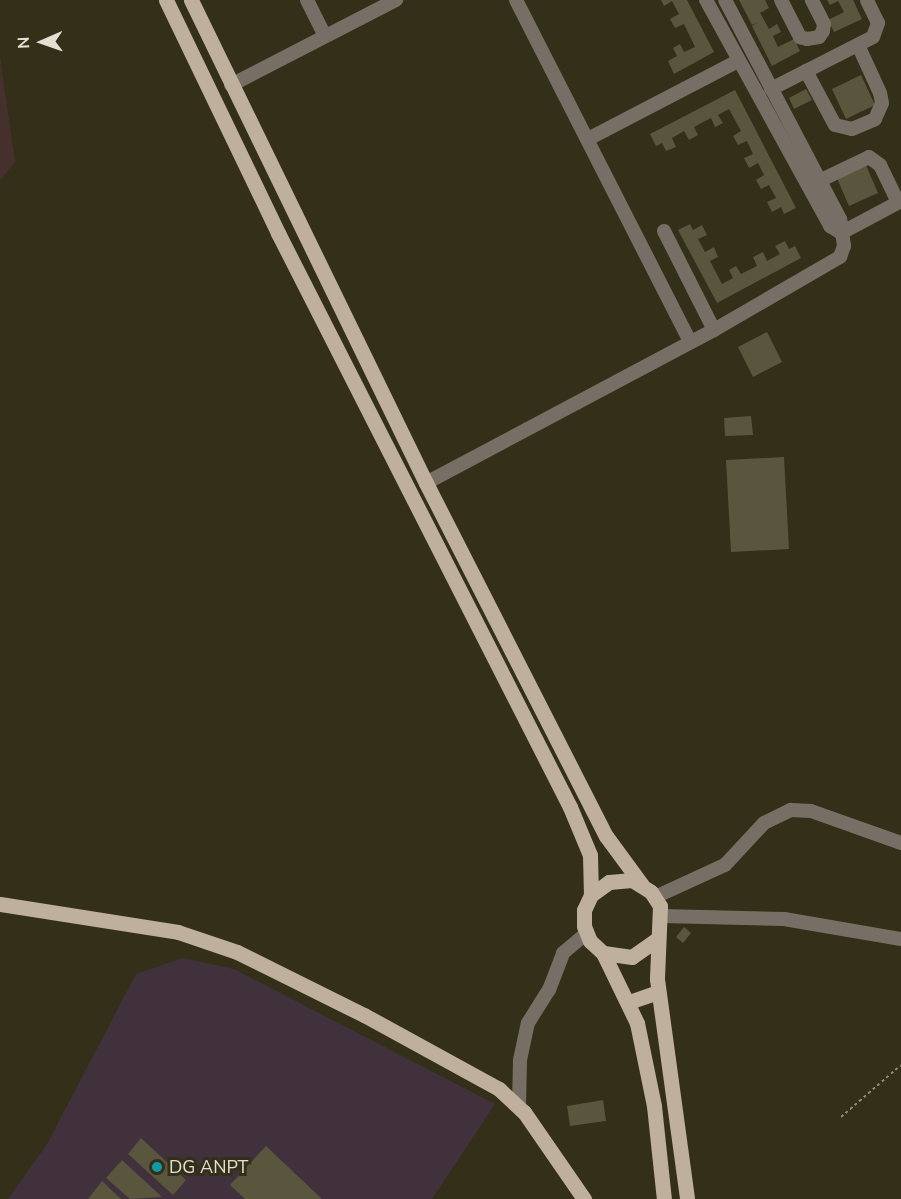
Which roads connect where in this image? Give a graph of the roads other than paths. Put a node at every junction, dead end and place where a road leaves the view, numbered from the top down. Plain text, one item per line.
1 (166, 0) edge
2 (191, 0) edge
3 (307, 0) edge
4 (396, 0) edge
5 (516, 0) edge
6 (706, 0) edge
7 (725, 0) edge
8 (781, 0) edge
9 (812, 0) edge
10 (867, 0) edge
11 (325, 36) junction
12 (858, 45) junction
13 (738, 61) junction
14 (806, 71) junction
15 (231, 85) junction
16 (771, 89) junction
17 (645, 92) dead end
18 (652, 106) junction
19 (588, 139) junction
20 (819, 181) junction
21 (899, 202) edge
22 (664, 231) dead end
23 (841, 233) junction
24 (714, 330) junction
25 (690, 342) junction
26 (426, 483) junction
27 (606, 836) junction
28 (901, 843) edge
29 (587, 845) junction
30 (642, 885) junction
31 (591, 895) junction
32 (655, 897) junction
33 (0, 904) edge
34 (662, 916) junction
35 (586, 934) junction
36 (901, 939) edge
37 (656, 940) junction
38 (603, 954) junction
39 (658, 992) junction
40 (629, 1002) junction
41 (519, 1107) junction
42 (584, 1199) edge
43 (664, 1199) edge
44 (687, 1199) edge

1 - 29 main road
2 - 15 main road
3 - 11 street
4 - 11 street
5 - 19 street
6 - 13 street
7 - 16 street
8 - 9 street
10 - 12 street
11 - 15 street
12 - 14 street
12 - 14 street
13 - 18 street
13 - 23 street
14 - 16 street
15 - 26 main road
16 - 20 street
17 - 18 street
18 - 19 street
19 - 25 street
20 - 21 street
20 - 23 street
21 - 23 street
22 - 24 street
23 - 24 street
24 - 25 street
25 - 26 street
26 - 27 main road
27 - 29 main road
27 - 30 main road
28 - 32 street
29 - 31 main road
30 - 31 main road
30 - 32 main road
31 - 35 main road
32 - 34 main road
33 - 41 main road
34 - 36 street
34 - 37 main road
35 - 38 main road
35 - 41 street
37 - 38 main road
37 - 39 main road
38 - 40 main road
39 - 40 main road
39 - 44 main road
40 - 43 main road
41 - 42 main road

